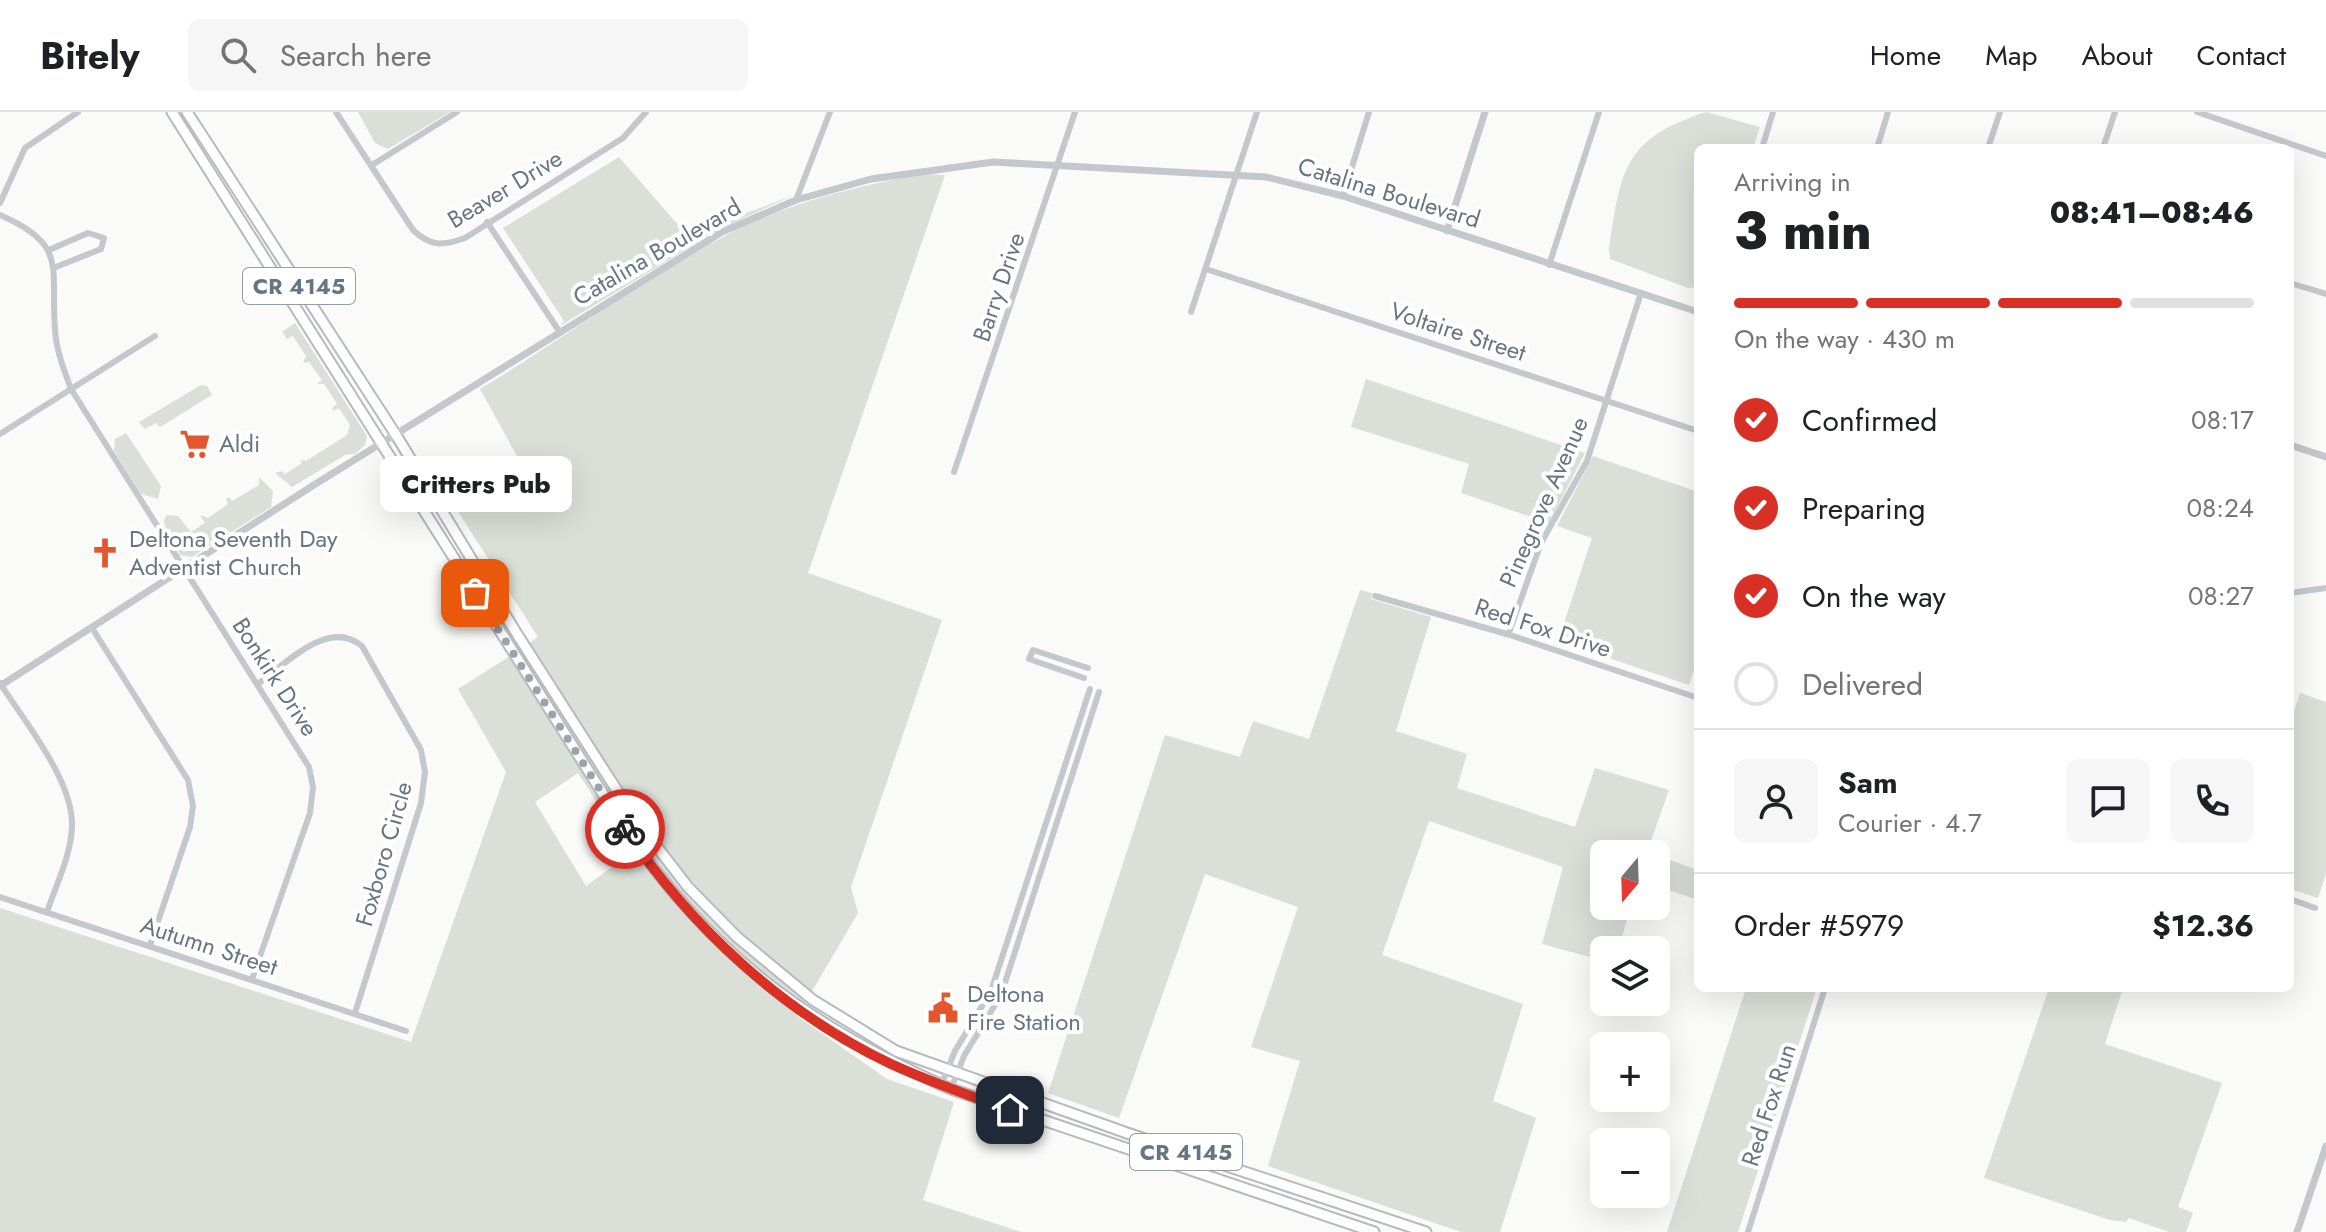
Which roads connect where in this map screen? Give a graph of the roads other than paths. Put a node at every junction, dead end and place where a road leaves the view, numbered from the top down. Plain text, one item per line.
1 (78, 112) edge
2 (172, 112) edge
3 (187, 112) edge
4 (336, 112) edge
5 (457, 112) edge
6 (646, 112) edge
7 (830, 112) edge
8 (1075, 112) edge
9 (1257, 112) edge
10 (1369, 112) edge
11 (1485, 112) edge
12 (1599, 112) edge
13 (1773, 112) edge
14 (1888, 112) edge
15 (2000, 112) edge
16 (2115, 112) edge
17 (2197, 112) edge
18 (2229, 112) edge
19 (2225, 122) junction
20 (1763, 144) edge
21 (1878, 144) edge
22 (1989, 144) edge
23 (2104, 144) edge
24 (2292, 144) edge
25 (2294, 145) edge
26 (2326, 155) edge
27 (1059, 163) junction
28 (372, 165) junction
29 (1236, 174) junction
30 (1343, 196) junction
31 (796, 200) junction
32 (0, 203) edge
33 (0, 215) edge
34 (487, 222) junction
35 (1447, 231) junction
36 (49, 250) junction
37 (1549, 265) junction
38 (56, 267) junction
39 (1206, 269) junction
40 (2294, 284) edge
41 (2326, 294) edge
42 (1640, 296) junction
43 (1694, 311) edge
44 (1191, 312) dead end
45 (559, 331) junction
46 (155, 336) dead end
47 (71, 389) junction
48 (1607, 399) junction
49 (1694, 430) edge
50 (0, 434) edge
51 (396, 435) junction
52 (382, 443) junction
53 (2294, 446) edge
54 (2326, 457) edge
55 (954, 472) dead end
56 (184, 569) junction
57 (2326, 588) edge
58 (2294, 592) edge
59 (1375, 596) dead end
60 (92, 628) junction
61 (1510, 630) dead end
62 (1088, 668) dead end
63 (1084, 678) dead end
64 (259, 683) junction
65 (0, 685) edge
66 (1090, 689) dead end
67 (1099, 692) dead end
68 (1694, 697) edge
69 (1052, 806) junction
70 (1062, 809) junction
71 (0, 897) edge
72 (2294, 900) edge
73 (2315, 908) dead end
74 (47, 912) junction
75 (150, 945) junction
76 (252, 979) junction
77 (1824, 992) edge
78 (355, 1013) junction
79 (406, 1031) dead end
80 (952, 1072) junction
81 (946, 1087) junction
82 (2326, 1146) edge
83 (1374, 1232) edge
84 (1426, 1232) edge
85 (1748, 1232) edge
86 (2297, 1232) edge

1 - 32 street
2 - 52 main road, CR 4145
3 - 51 main road, CR 4145
4 - 28 street, Beaver Drive
5 - 28 street
6 - 34 street, Beaver Drive
7 - 31 street
8 - 27 street, Barry Drive
9 - 29 street
10 - 30 street
11 - 35 street
12 - 37 street
13 - 20 street
14 - 21 street
15 - 22 street
16 - 23 street
17 - 19 street
18 - 19 street
19 - 24 street
25 - 26 street
27 - 29 street, Catalina Boulevard
27 - 31 street, Catalina Boulevard
27 - 55 street, Barry Drive
28 - 34 street, Beaver Drive
29 - 30 street, Catalina Boulevard
29 - 39 street
30 - 35 street, Catalina Boulevard
31 - 45 street, Catalina Boulevard
33 - 36 street, Bonkirk Drive
34 - 45 street
35 - 37 street, Catalina Boulevard
36 - 38 street, Bonkirk Drive
36 - 38 street
37 - 42 street, Catalina Boulevard
38 - 47 street, Bonkirk Drive
39 - 44 street
39 - 48 street, Voltaire Street
40 - 41 street
42 - 43 street, Catalina Boulevard
42 - 48 street, Pinegrove Avenue
45 - 51 street, Catalina Boulevard
46 - 47 street
47 - 50 street
47 - 56 street, Bonkirk Drive
48 - 49 street, Voltaire Street
48 - 61 street, Pinegrove Avenue
51 - 52 street, Catalina Boulevard
51 - 80 main road, CR 4145
52 - 56 street, Catalina Boulevard
52 - 81 main road, CR 4145
53 - 54 street
56 - 60 street, Catalina Boulevard
56 - 64 street, Bonkirk Drive
57 - 58 street
59 - 68 street, Red Fox Drive
60 - 65 street, Catalina Boulevard
60 - 75 street
62 - 63 street
64 - 76 street, Bonkirk Drive
64 - 78 street, Foxboro Circle
65 - 74 street
66 - 69 street
67 - 70 street
69 - 70 street
69 - 80 street
70 - 80 street
71 - 74 street, Autumn Street
72 - 73 street
74 - 75 street, Autumn Street
75 - 76 street, Autumn Street
76 - 78 street, Autumn Street
77 - 85 street, Red Fox Run
78 - 79 street, Autumn Street
80 - 81 street
80 - 84 main road, CR 4145
81 - 83 main road, CR 4145
82 - 86 street

